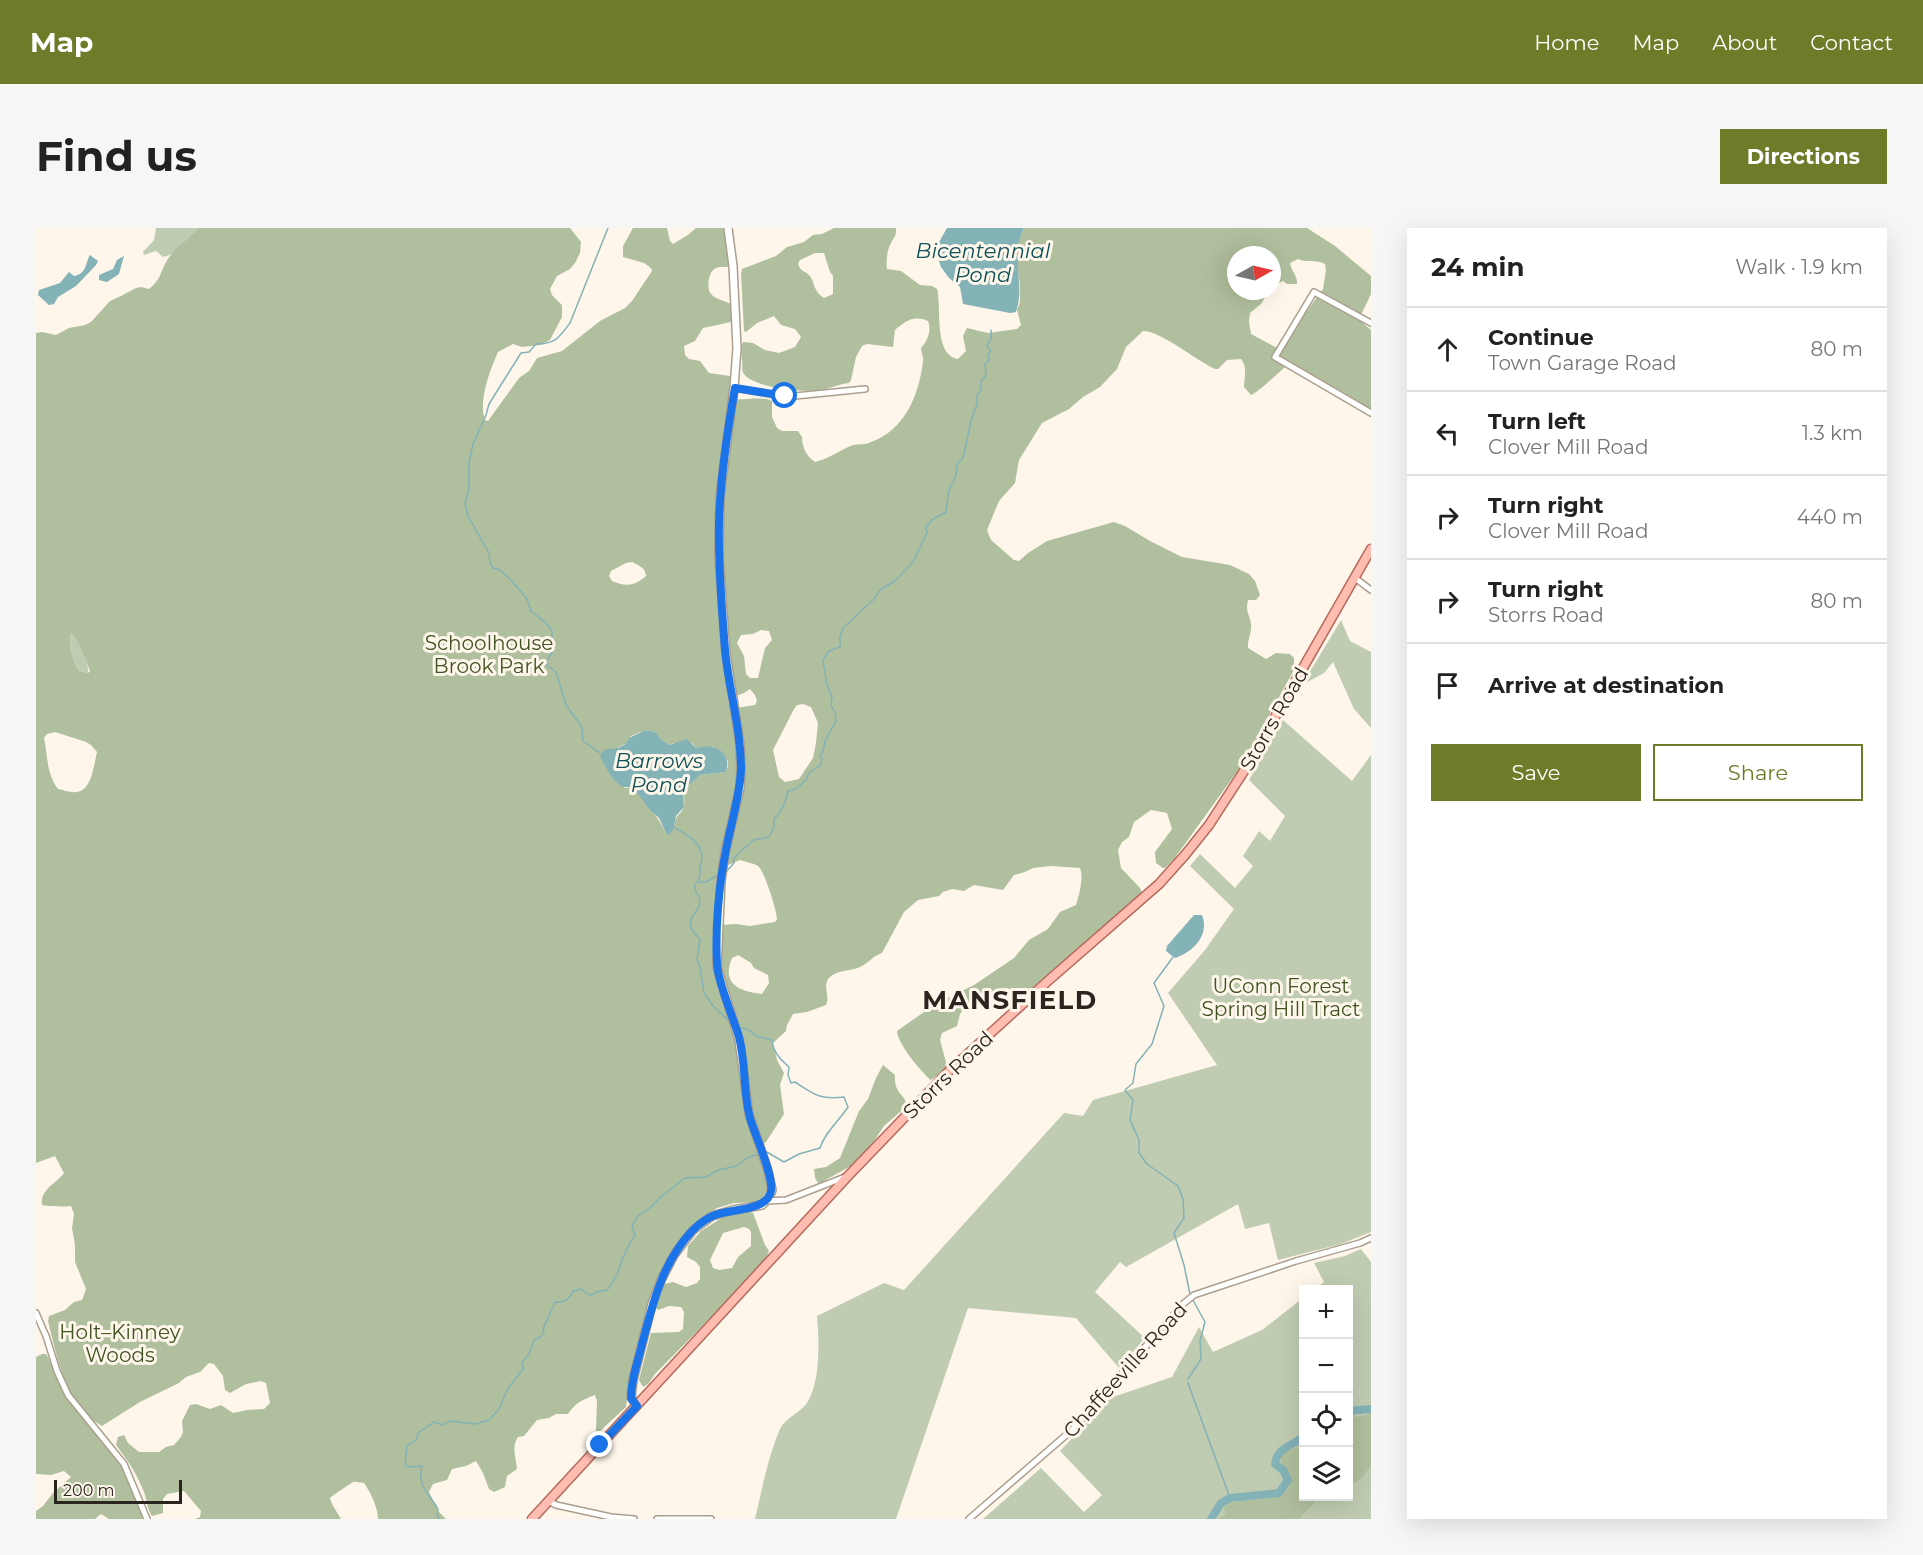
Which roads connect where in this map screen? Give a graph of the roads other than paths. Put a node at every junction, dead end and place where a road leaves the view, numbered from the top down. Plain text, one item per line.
1 (728, 228) edge
2 (1371, 323) edge
3 (735, 388) junction
4 (865, 388) dead end
5 (1371, 413) edge
6 (1371, 549) edge
7 (1355, 578) junction
8 (1371, 590) edge
9 (848, 1176) junction
10 (767, 1201) junction
11 (1371, 1238) edge
12 (36, 1313) edge
13 (637, 1406) junction
14 (549, 1501) junction
15 (610, 1518) edge
16 (147, 1519) edge
17 (532, 1519) edge
18 (634, 1519) edge
19 (657, 1519) edge
20 (711, 1519) edge
21 (969, 1519) edge

1 - 3 street
2 - 5 street
3 - 4 street
3 - 10 street
6 - 7 main road, Storrs Road
7 - 8 street
7 - 9 main road, Storrs Road
9 - 10 street
9 - 13 main road, Storrs Road
10 - 13 street
11 - 21 street, Chaffeeville Road
12 - 16 street
13 - 14 main road, Storrs Road
14 - 15 street
14 - 17 main road, Storrs Road
15 - 18 street
19 - 20 street

